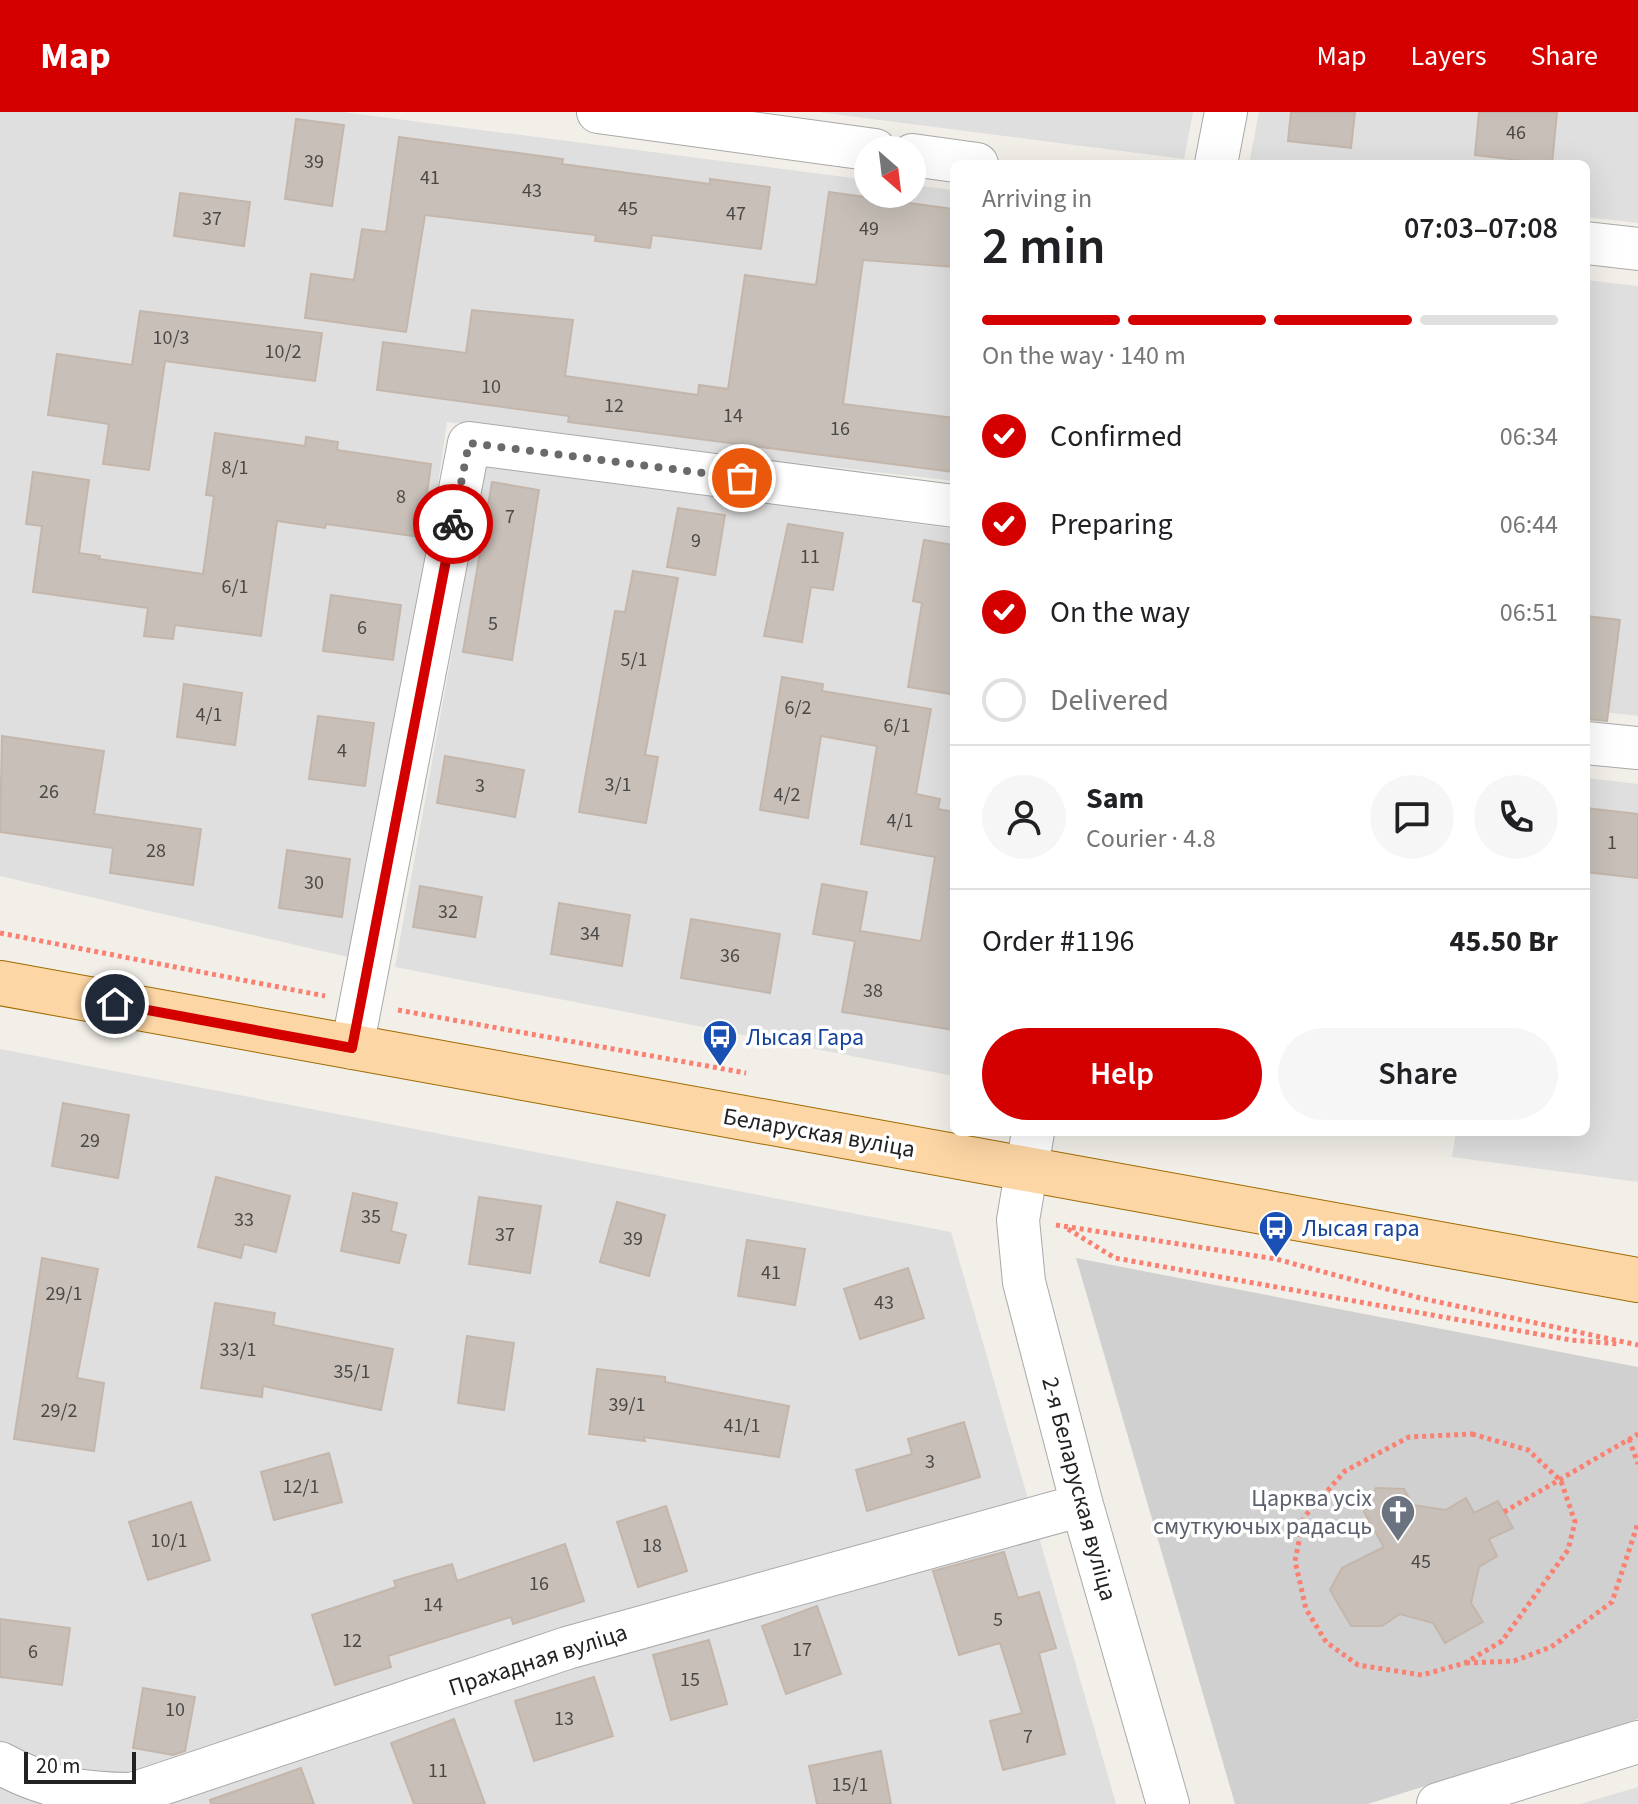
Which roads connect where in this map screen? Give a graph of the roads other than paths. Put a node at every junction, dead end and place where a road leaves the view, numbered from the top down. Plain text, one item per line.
1 (598, 112) edge
2 (1226, 112) edge
3 (854, 147) edge
4 (926, 157) edge
5 (950, 160) edge
6 (1217, 160) edge
7 (1590, 243) edge
8 (1638, 249) edge
9 (950, 505) edge
10 (1590, 743) edge
11 (1638, 748) edge
12 (0, 983) edge
13 (352, 1048) junction
14 (1030, 1151) edge
15 (1638, 1280) edge
16 (1082, 1505) junction
17 (1638, 1742) edge
18 (0, 1763) edge
19 (1168, 1804) edge
20 (1438, 1804) edge

1 - 3 street
2 - 6 street
4 - 5 street
7 - 8 street
9 - 13 street
10 - 11 street
12 - 13 main road, Беларуская вуліца
13 - 14 main road, Беларуская вуліца
14 - 15 main road, Беларуская вуліца
14 - 16 street, 2-я Беларуская вуліца
16 - 18 street, Прахадная вуліца
16 - 19 street, 2-я Беларуская вуліца
17 - 20 street

